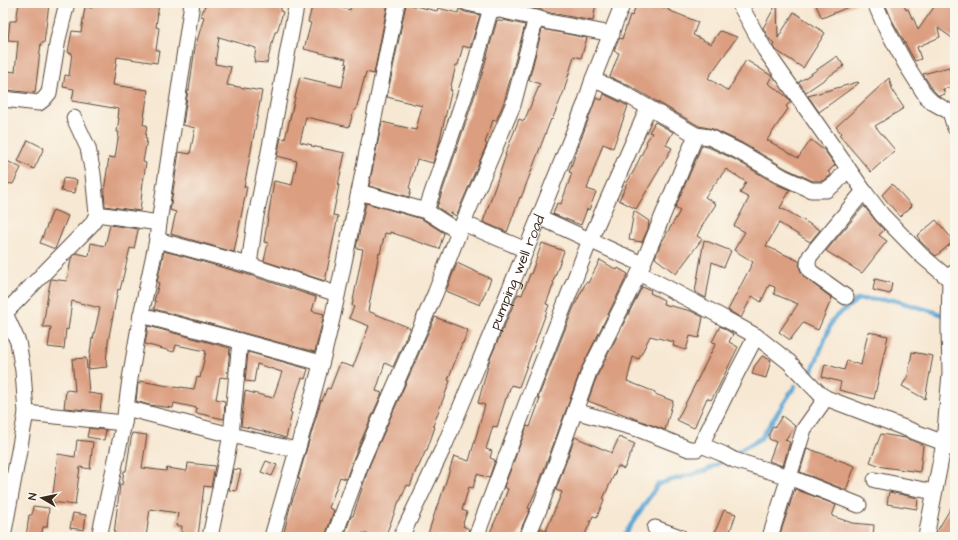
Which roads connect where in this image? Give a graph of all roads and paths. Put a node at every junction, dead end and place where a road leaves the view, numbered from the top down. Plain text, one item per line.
1 (67, 3) edge
2 (192, 3) edge
3 (397, 3) edge
4 (467, 3) edge
5 (623, 3) edge
6 (739, 3) edge
7 (875, 3) edge
8 (296, 7) dead end
9 (490, 8) junction
10 (536, 18) junction
11 (612, 34) junction
12 (593, 79) junction
13 (3, 99) edge
14 (648, 108) junction
15 (953, 111) edge
16 (74, 118) dead end
17 (955, 128) edge
18 (696, 135) junction
19 (848, 168) junction
20 (864, 191) junction
21 (359, 192) junction
22 (426, 211) junction
23 (97, 214) junction
24 (539, 218) junction
25 (159, 223) junction
26 (461, 228) junction
27 (157, 240) junction
28 (590, 240) junction
29 (526, 250) junction
30 (249, 265) junction
31 (640, 268) junction
32 (953, 278) edge
33 (337, 294) junction
34 (846, 298) dead end
35 (4, 312) edge
36 (141, 315) junction
37 (756, 336) junction
38 (240, 341) junction
39 (321, 364) junction
40 (826, 398) junction
41 (126, 408) junction
42 (575, 411) junction
43 (26, 413) junction
44 (124, 422) junction
45 (231, 435) junction
46 (701, 445) junction
47 (949, 446) edge
48 (297, 450) junction
49 (789, 477) junction
50 (875, 480) dead end
51 (934, 492) junction
52 (859, 505) dead end
53 (655, 528) dead end
54 (4, 537) edge
55 (99, 537) edge
56 (210, 537) edge
57 (272, 537) edge
58 (334, 537) edge
59 (401, 537) edge
60 (476, 537) edge
61 (526, 537) edge
62 (680, 537) edge
63 (770, 537) edge
64 (926, 537) edge

1 - 13 street
2 - 25 street
3 - 21 street
4 - 9 street
5 - 11 street, pumping well road
6 - 19 street
7 - 15 street
8 - 30 street
9 - 10 street
9 - 22 street
10 - 11 street
10 - 26 street
11 - 12 street, pumping well road
12 - 14 street
12 - 24 street, pumping well road
14 - 18 street
14 - 28 street
15 - 17 street
16 - 23 street
18 - 19 street
18 - 31 street
19 - 20 street
20 - 32 street
20 - 34 street
21 - 22 street
21 - 33 street
22 - 26 street
23 - 25 street
23 - 35 street
24 - 28 street
24 - 29 street, pumping well road
25 - 27 street
26 - 29 street
26 - 58 street
27 - 30 street
27 - 36 street
28 - 31 street
28 - 60 street
29 - 59 street, pumping well road
30 - 33 street
31 - 37 street
31 - 42 street
32 - 47 street
33 - 39 street
35 - 43 street
36 - 38 street
36 - 41 street
37 - 40 street
37 - 46 street
38 - 39 street
38 - 45 street
39 - 48 street
40 - 47 street
40 - 49 street
41 - 44 street
41 - 45 street
42 - 46 street
42 - 61 street
43 - 44 street
43 - 54 street
44 - 55 street
45 - 48 street
45 - 56 street
46 - 49 street
47 - 51 street
48 - 57 street
49 - 52 street
49 - 63 street
50 - 51 street
51 - 64 street
53 - 62 street

